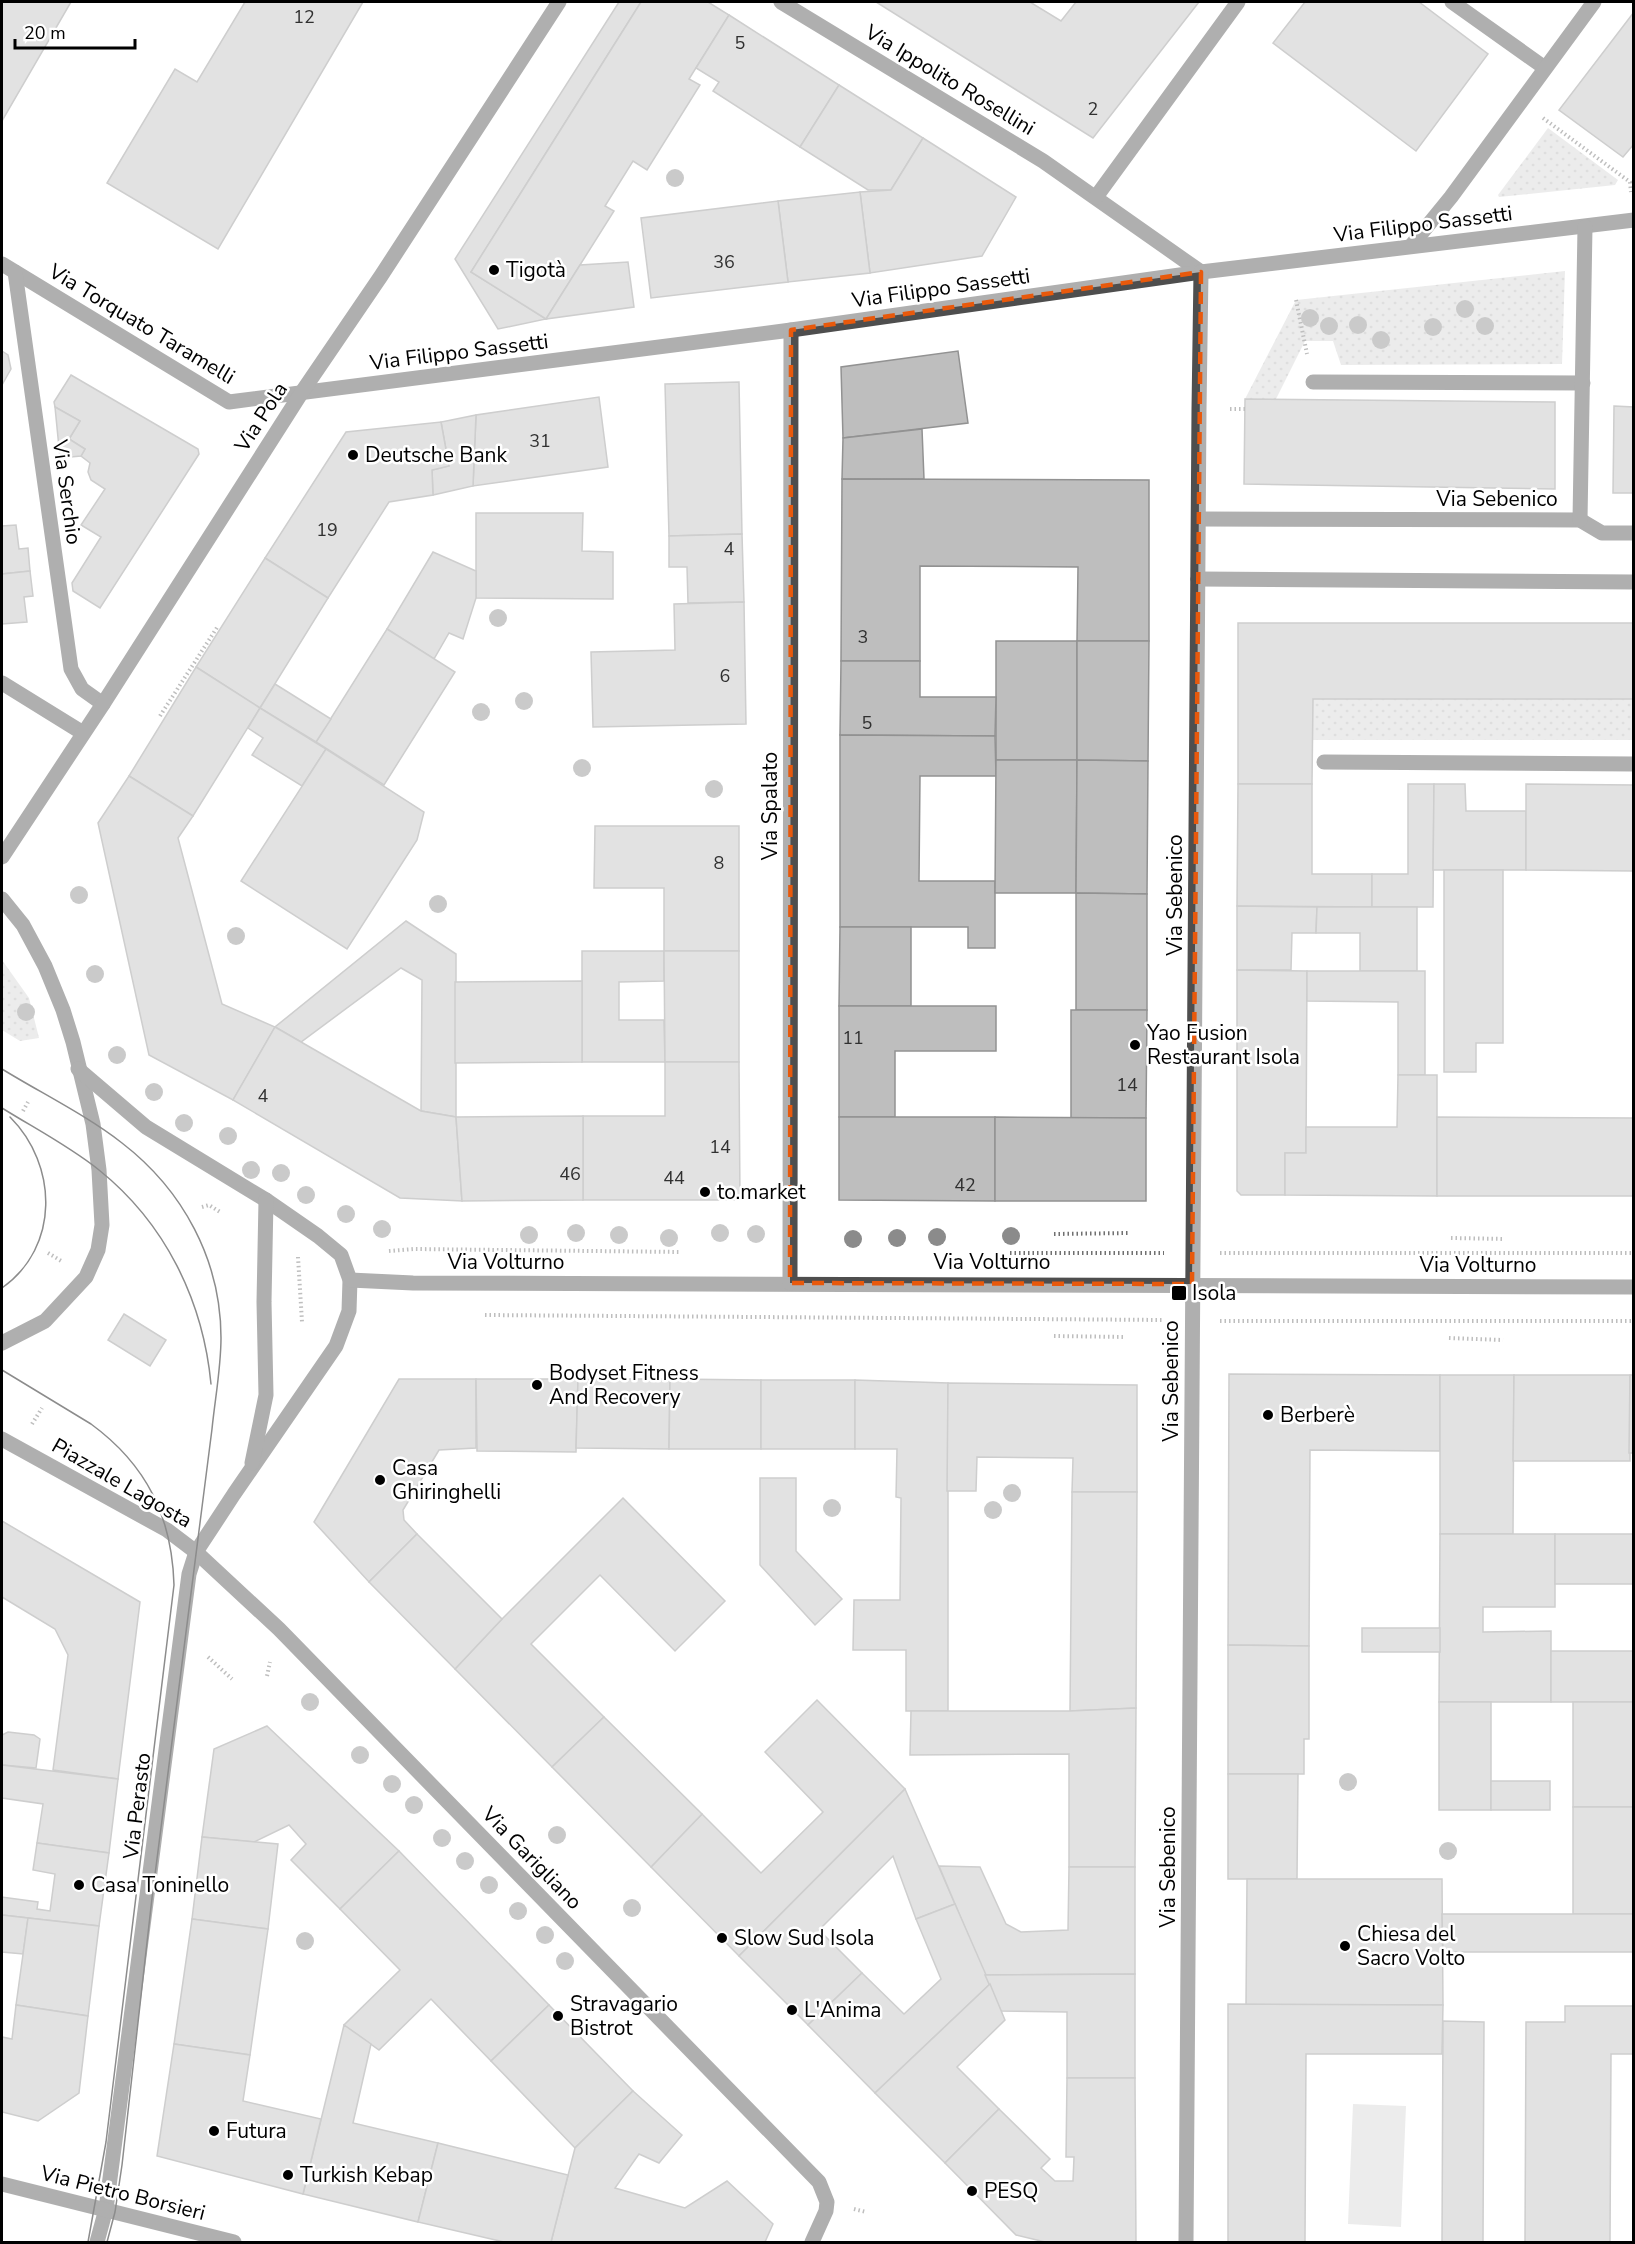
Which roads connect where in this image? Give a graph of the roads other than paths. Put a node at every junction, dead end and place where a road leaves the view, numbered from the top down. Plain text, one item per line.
1 (559, 2) edge
2 (781, 2) edge
3 (1238, 2) edge
4 (1452, 2) edge
5 (1594, 2) edge
6 (1545, 68) junction
7 (1096, 197) junction
8 (1634, 220) edge
9 (1585, 227) junction
10 (1411, 246) junction
11 (2, 264) edge
12 (1201, 272) junction
13 (15, 273) junction
14 (791, 330) junction
15 (1314, 382) road end
16 (1583, 383) junction
17 (302, 392) junction
18 (1199, 519) junction
19 (1580, 520) junction
20 (1634, 533) edge
21 (1198, 579) junction
22 (1634, 582) edge
23 (2, 683) edge
24 (103, 704) junction
25 (83, 734) junction
26 (1324, 762) dead end
27 (1634, 764) edge
28 (2, 857) edge
29 (2, 899) edge
30 (78, 1069) junction
31 (266, 1200) junction
32 (350, 1280) junction
33 (790, 1282) junction
34 (1192, 1284) junction
35 (1634, 1287) edge
36 (2, 1343) edge
37 (2, 1438) edge
38 (250, 1469) junction
39 (196, 1552) junction
40 (2, 2184) edge
41 (106, 2209) junction
42 (97, 2242) edge
43 (234, 2242) edge
44 (812, 2242) edge
45 (1186, 2242) edge

1 - 17 street, Via Pola
2 - 7 street, Via Ippolito Rosellini
3 - 7 street
4 - 6 street
5 - 6 street
6 - 10 street
7 - 12 street, Via Ippolito Rosellini
8 - 9 street, Via Filippo Sassetti
9 - 10 street, Via Filippo Sassetti
9 - 16 street
10 - 12 street, Via Filippo Sassetti
11 - 13 street, Via Torquato Taramelli
12 - 14 street, Via Filippo Sassetti
12 - 18 street, Via Sebenico
13 - 17 street, Via Torquato Taramelli
13 - 24 street, Via Serchio
14 - 17 street, Via Filippo Sassetti
14 - 33 street, Via Spalato
15 - 16 street
16 - 19 street
17 - 24 street, Via Pola
18 - 19 street, Via Sebenico
18 - 21 street, Via Sebenico
19 - 20 street
21 - 22 street
21 - 34 street, Via Sebenico
23 - 25 street
24 - 25 street, Via Pola
25 - 28 street, Via Pola
26 - 27 street
29 - 30 street
30 - 31 street, Piazzale Lagosta
30 - 36 street
31 - 32 street, Piazzale Lagosta
31 - 38 street, Piazzale Lagosta
32 - 33 street, Via Volturno
32 - 38 street, Piazzale Lagosta
33 - 34 street, Via Volturno
34 - 35 street, Via Volturno
34 - 45 street, Via Sebenico
37 - 39 street, Piazzale Lagosta
38 - 39 street, Piazzale Lagosta
39 - 41 street, Via Perasto
39 - 44 street, Via Garigliano
40 - 41 street, Via Pietro Borsieri
41 - 42 street, Via Perasto
41 - 43 street, Via Pietro Borsieri

